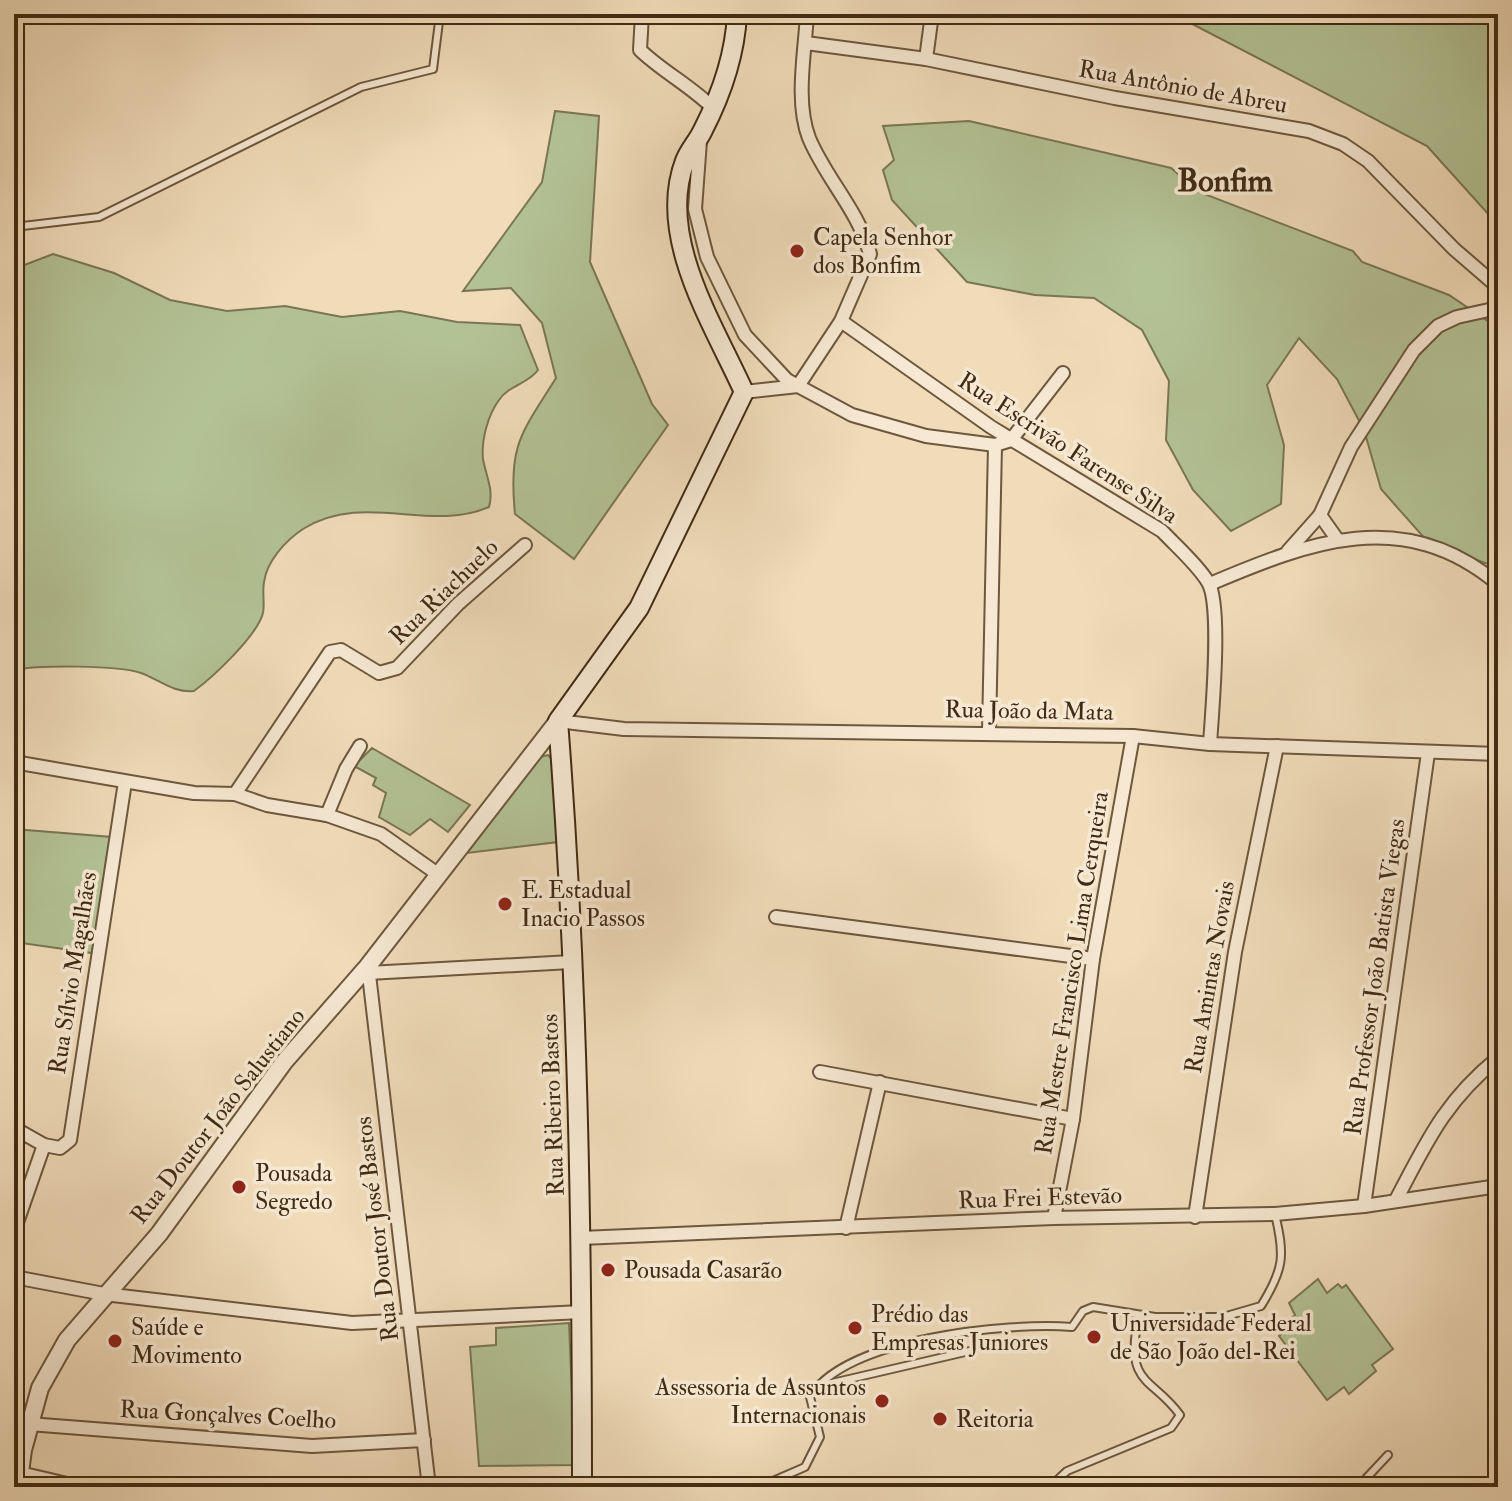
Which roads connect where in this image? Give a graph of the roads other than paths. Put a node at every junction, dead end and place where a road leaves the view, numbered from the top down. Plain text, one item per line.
1 (440, 14) edge
2 (642, 14) edge
3 (737, 14) edge
4 (807, 14) edge
5 (932, 14) edge
6 (806, 43) junction
7 (926, 59) junction
8 (714, 109) junction
9 (700, 136) junction
10 (14, 227) edge
11 (1498, 287) edge
12 (1498, 308) edge
13 (841, 321) junction
14 (1063, 373) dead end
15 (798, 386) junction
16 (744, 392) junction
17 (1011, 440) junction
18 (995, 445) junction
19 (1320, 515) junction
20 (1337, 539) junction
21 (525, 545) dead end
22 (1288, 551) junction
23 (1210, 584) junction
24 (1498, 584) edge
25 (558, 721) junction
26 (989, 731) junction
27 (1133, 736) junction
28 (1210, 744) junction
29 (360, 746) dead end
30 (1277, 746) junction
31 (1428, 753) junction
32 (1498, 754) edge
33 (14, 762) edge
34 (125, 782) junction
35 (235, 794) junction
36 (327, 815) junction
37 (439, 875) junction
38 (776, 917) dead end
39 (1093, 959) junction
40 (571, 962) junction
41 (368, 970) junction
42 (1498, 1058) edge
43 (820, 1072) dead end
44 (880, 1082) junction
45 (1073, 1119) junction
46 (14, 1128) edge
47 (44, 1145) junction
48 (1498, 1186) edge
49 (1396, 1200) junction
50 (1364, 1206) junction
51 (1275, 1214) junction
52 (1195, 1217) junction
53 (1054, 1218) junction
54 (846, 1228) junction
55 (14, 1231) edge
56 (581, 1238) junction
57 (14, 1277) edge
58 (104, 1294) junction
59 (582, 1312) junction
60 (1155, 1317) junction
61 (411, 1321) junction
62 (974, 1350) dead end
63 (816, 1387) junction
64 (29, 1424) junction
65 (424, 1440) junction
66 (1388, 1455) dead end
67 (19, 1480) edge
68 (80, 1487) edge
69 (429, 1487) edge
70 (582, 1487) edge
71 (759, 1487) edge
72 (1050, 1487) edge
73 (1358, 1487) edge

1 - 10 lane
2 - 8 street
3 - 8 main road
4 - 6 street
5 - 7 street
6 - 7 street, Rua Antônio de Abreu
6 - 13 street
7 - 11 street, Rua Antônio de Abreu
8 - 9 main road
9 - 15 street
9 - 16 main road
12 - 19 street
13 - 15 street
13 - 17 street, Rua Escrivão Farense Silva
14 - 17 street
15 - 16 street
15 - 18 street
16 - 25 main road
17 - 18 street
17 - 23 street, Rua Escrivão Farense Silva
18 - 26 street
19 - 20 street
19 - 22 street
20 - 22 street
20 - 24 street
21 - 35 street, Rua Riachuelo
22 - 23 street
23 - 28 street
25 - 26 street, Rua João da Mata
25 - 37 street, Rua Doutor João Salustiano
25 - 40 main road, Rua Ribeiro Bastos
26 - 27 street, Rua João da Mata
27 - 28 street, Rua João da Mata
27 - 39 street, Rua Mestre Francisco Lima Cerqueira
28 - 30 street, Rua João da Mata
29 - 36 street
30 - 31 street, Rua João da Mata
30 - 52 street, Rua Amintas Novais
31 - 32 street, Rua João da Mata
31 - 50 street, Rua Professor João Batista Viegas
33 - 34 street
34 - 35 street
34 - 47 street, Rua Sílvio Magalhães
35 - 36 street
36 - 37 street
37 - 41 street, Rua Doutor João Salustiano
38 - 39 street
39 - 45 street, Rua Mestre Francisco Lima Cerqueira
40 - 41 street
40 - 56 main road, Rua Ribeiro Bastos
41 - 58 street, Rua Doutor João Salustiano
41 - 61 street, Rua Doutor José Bastos
42 - 49 street
43 - 44 street
44 - 45 street
44 - 54 street
45 - 53 street, Rua Mestre Francisco Lima Cerqueira
46 - 47 street
47 - 55 street
48 - 49 street, Rua Frei Estevão
49 - 50 street, Rua Frei Estevão
50 - 51 street, Rua Frei Estevão
51 - 52 street, Rua Frei Estevão
51 - 60 lane
52 - 53 street, Rua Frei Estevão
53 - 54 street, Rua Frei Estevão
54 - 56 street, Rua Frei Estevão
56 - 59 main road, Rua Ribeiro Bastos
57 - 58 street
58 - 61 street
58 - 64 street, Rua Doutor João Salustiano
59 - 61 street
59 - 70 main road, Rua Ribeiro Bastos
60 - 63 lane
60 - 72 lane
61 - 65 street, Rua Doutor José Bastos
62 - 63 lane
63 - 71 lane
64 - 65 street, Rua Gonçalves Coelho
64 - 67 street, Rua Doutor João Salustiano
65 - 69 street, Rua Doutor José Bastos
66 - 73 lane
67 - 68 street

